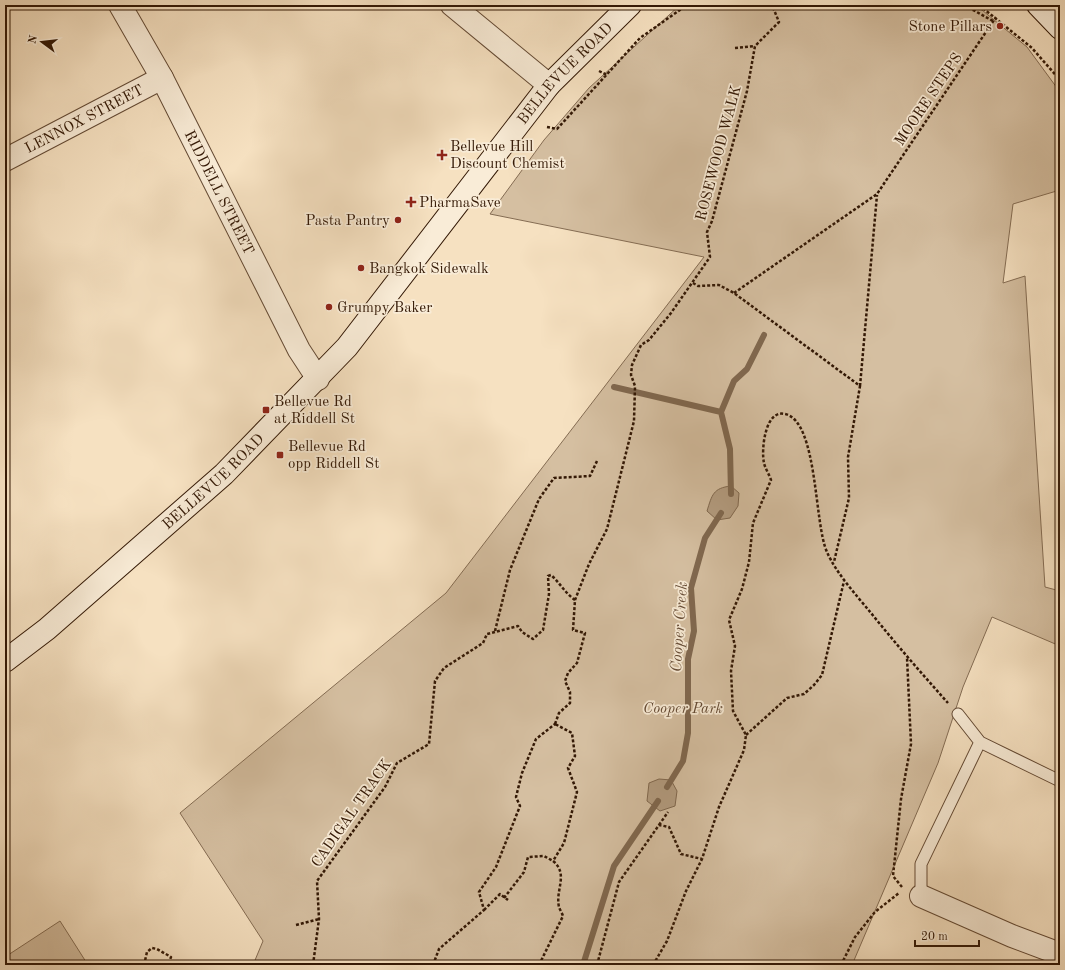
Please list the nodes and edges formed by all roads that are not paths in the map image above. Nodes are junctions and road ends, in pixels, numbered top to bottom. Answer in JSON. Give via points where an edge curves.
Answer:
{"nodes":[{"id":1,"x":120,"y":5,"type":"edge"},
{"id":2,"x":452,"y":5,"type":"edge"},
{"id":3,"x":630,"y":5,"type":"edge"},
{"id":4,"x":1038,"y":5,"type":"edge"},
{"id":5,"x":1058,"y":18,"type":"edge"},
{"id":6,"x":162,"y":78,"type":"junction"},
{"id":7,"x":549,"y":86,"type":"junction"},
{"id":8,"x":5,"y":160,"type":"edge"},
{"id":9,"x":318,"y":379,"type":"junction"},
{"id":10,"x":5,"y":661,"type":"edge"},
{"id":11,"x":958,"y":714,"type":"road end"},
{"id":12,"x":980,"y":742,"type":"junction"},
{"id":13,"x":1060,"y":781,"type":"edge"},
{"id":14,"x":921,"y":896,"type":"joint"},
{"id":15,"x":1060,"y":954,"type":"edge"}],
"edges":[{"from":1,"to":6,"type":"street","name":"RIDDELL STREET"},
{"from":2,"to":7,"type":"street"},
{"from":3,"to":7,"type":"street","name":"BELLEVUE ROAD"},
{"from":4,"to":5,"type":"street"},
{"from":6,"to":8,"type":"street","name":"LENNOX STREET"},
{"from":6,"to":9,"type":"street","name":"RIDDELL STREET","via":[[299,350]]},
{"from":7,"to":9,"type":"street","name":"BELLEVUE ROAD","via":[[347,347]]},
{"from":9,"to":10,"type":"street","name":"BELLEVUE ROAD","via":[[224,474],[47,629]]},
{"from":11,"to":12,"type":"lane"},
{"from":12,"to":13,"type":"lane"},
{"from":12,"to":14,"type":"lane","via":[[921,864]]},
{"from":14,"to":15,"type":"street"}]}
